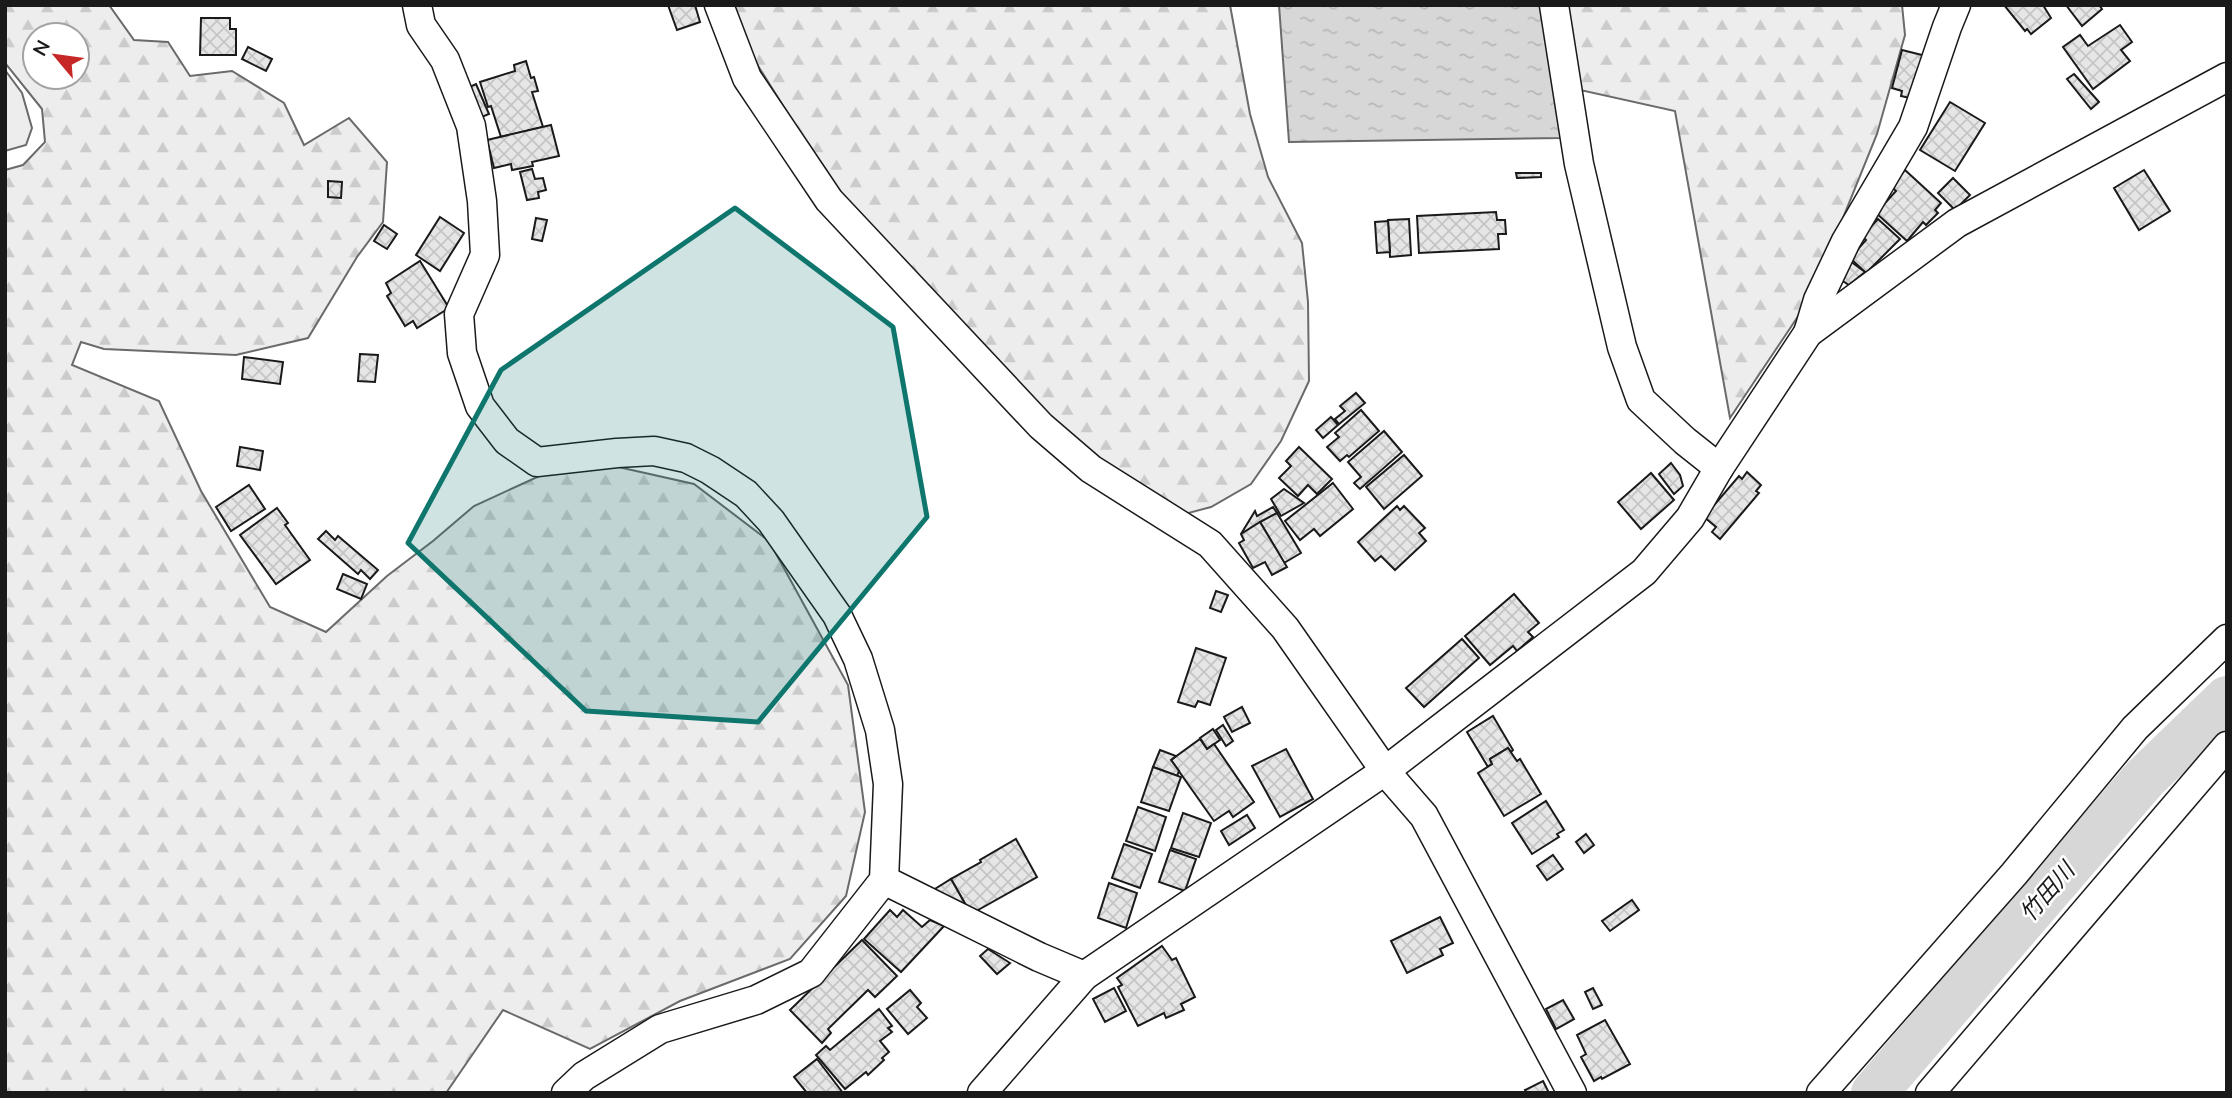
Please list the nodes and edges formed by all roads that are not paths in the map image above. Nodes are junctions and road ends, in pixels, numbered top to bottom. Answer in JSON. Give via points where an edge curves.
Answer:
{"nodes":[{"id":1,"x":417,"y":5,"type":"edge"},
{"id":2,"x":719,"y":5,"type":"edge"},
{"id":3,"x":1554,"y":5,"type":"edge"},
{"id":4,"x":1956,"y":5,"type":"edge"},
{"id":5,"x":2227,"y":77,"type":"edge"},
{"id":6,"x":1808,"y":333,"type":"junction"},
{"id":7,"x":1719,"y":468,"type":"junction"},
{"id":8,"x":2227,"y":639,"type":"edge"},
{"id":9,"x":2227,"y":746,"type":"edge"},
{"id":10,"x":1385,"y":771,"type":"junction"},
{"id":11,"x":884,"y":880,"type":"junction"},
{"id":12,"x":1084,"y":976,"type":"junction"},
{"id":13,"x":566,"y":1093,"type":"edge"},
{"id":14,"x":982,"y":1093,"type":"edge"},
{"id":15,"x":1572,"y":1093,"type":"edge"},
{"id":16,"x":1821,"y":1093,"type":"edge"},
{"id":17,"x":1930,"y":1093,"type":"edge"}],
"edges":[{"from":1,"to":11,"type":"street","via":[[421,25],[445,60],[471,126],[485,255],[459,314],[462,354],[480,406],[507,442],[537,462],[654,451],[687,458],[746,494],[771,521],[837,615],[858,659],[880,730],[888,785]]},
{"from":2,"to":10,"type":"street","via":[[747,78],[829,200],[1041,426],[1091,469],[1210,544],[1285,628]]},
{"from":3,"to":7,"type":"street","via":[[1579,164],[1626,357],[1641,400]]},
{"from":4,"to":6,"type":"street","via":[[1913,127],[1846,241]]},
{"from":5,"to":6,"type":"street","via":[[1957,223]]},
{"from":6,"to":7,"type":"street"},
{"from":7,"to":10,"type":"street","via":[[1690,517],[1644,572]]},
{"from":8,"to":16,"type":"street","via":[[2135,728]]},
{"from":9,"to":17,"type":"street"},
{"from":10,"to":12,"type":"street"},
{"from":10,"to":15,"type":"street","via":[[1424,816]]},
{"from":11,"to":12,"type":"street"},
{"from":11,"to":13,"type":"street","via":[[811,973],[756,1000],[660,1029],[584,1076]]},
{"from":12,"to":14,"type":"street"}]}
